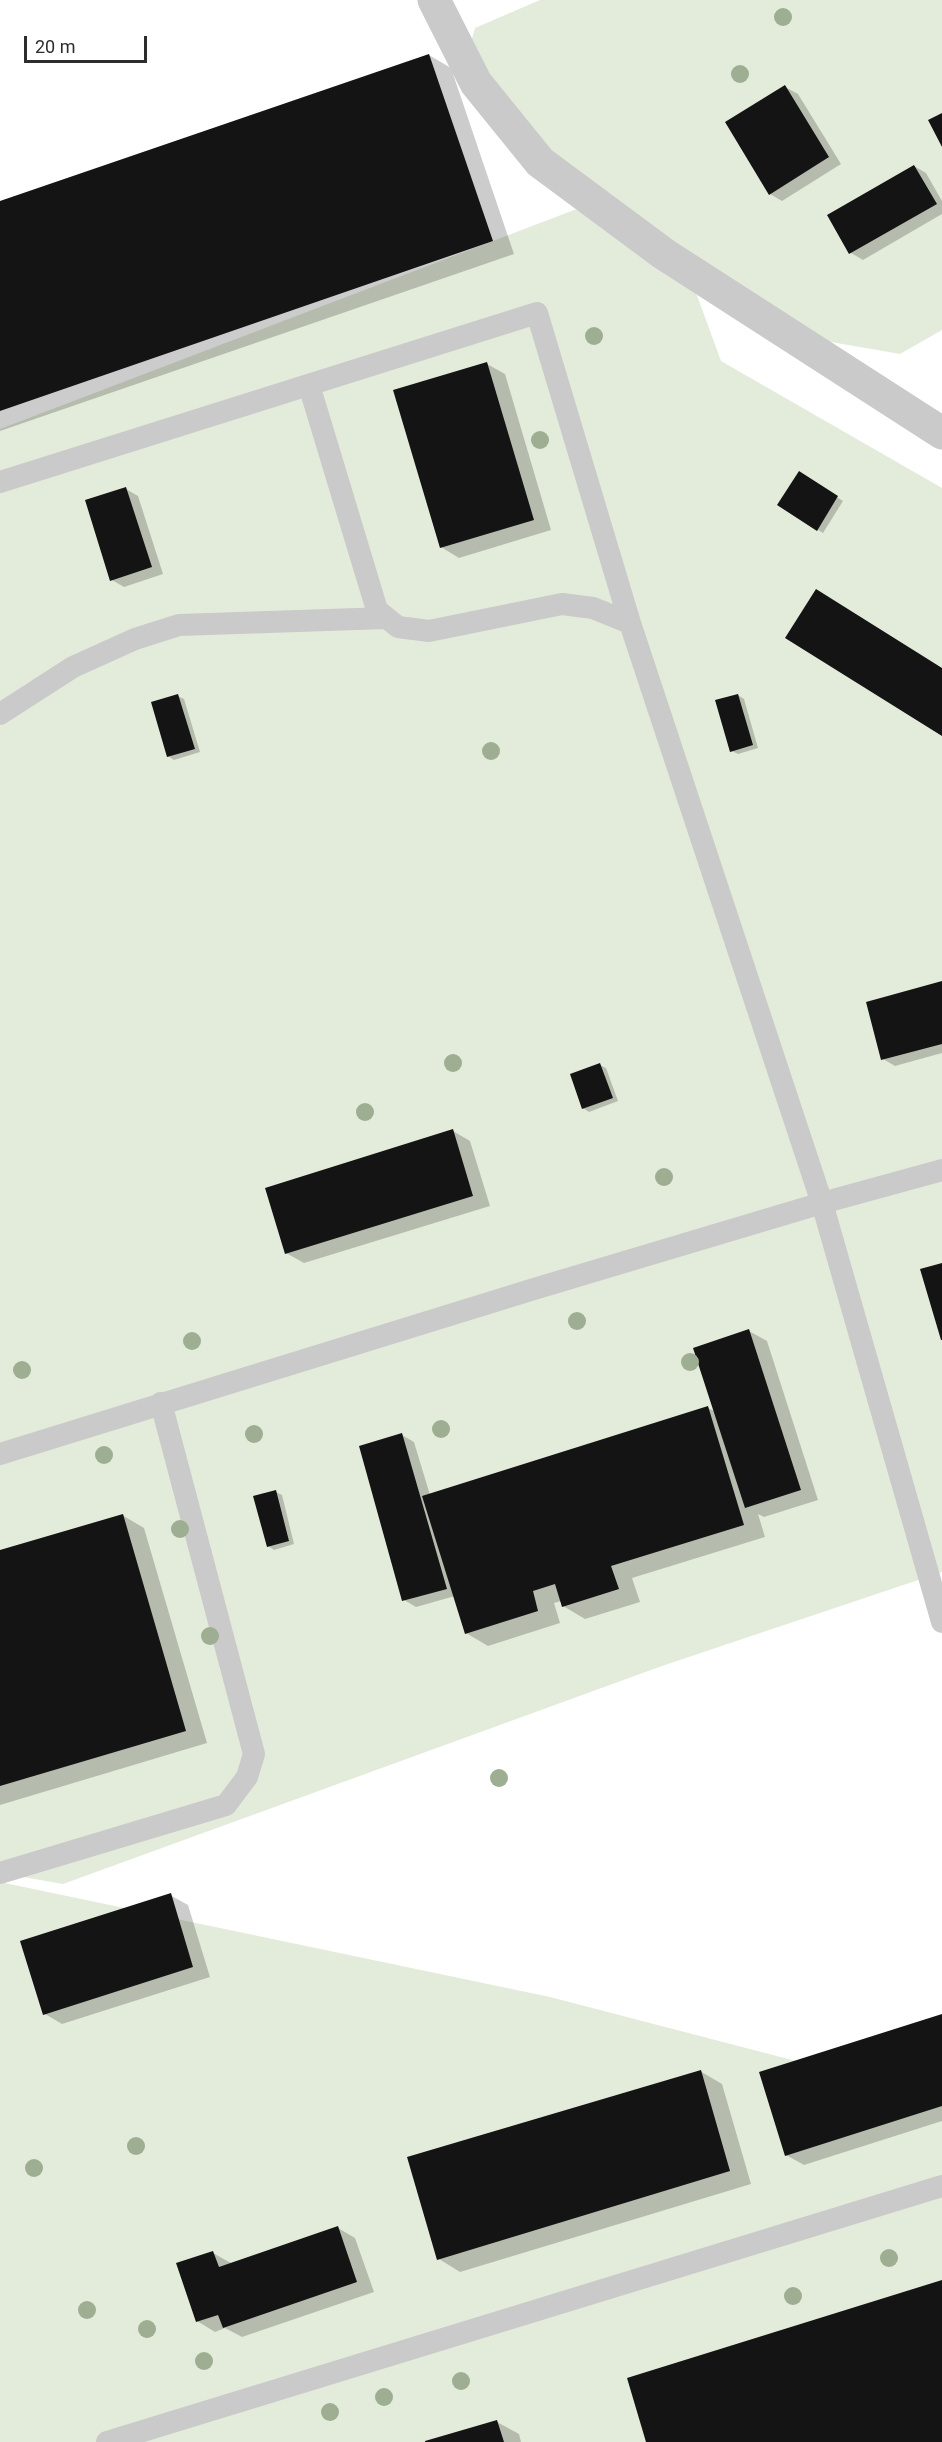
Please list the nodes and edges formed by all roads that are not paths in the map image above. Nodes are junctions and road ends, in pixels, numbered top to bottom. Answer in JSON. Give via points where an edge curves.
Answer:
{"nodes":[{"id":1,"x":434,"y":0,"type":"edge"},
{"id":2,"x":309,"y":385,"type":"junction"},
{"id":3,"x":937,"y":420,"type":"edge"},
{"id":4,"x":0,"y":482,"type":"edge"},
{"id":5,"x":387,"y":618,"type":"junction"},
{"id":6,"x":630,"y":623,"type":"junction"},
{"id":7,"x":0,"y":714,"type":"edge"},
{"id":8,"x":942,"y":1170,"type":"edge"},
{"id":9,"x":822,"y":1203,"type":"junction"},
{"id":10,"x":161,"y":1403,"type":"junction"},
{"id":11,"x":0,"y":1454,"type":"edge"},
{"id":12,"x":942,"y":1622,"type":"edge"},
{"id":13,"x":0,"y":1873,"type":"edge"},
{"id":14,"x":942,"y":2186,"type":"edge"},
{"id":15,"x":107,"y":2442,"type":"edge"}],
"edges":[{"from":1,"to":3,"type":"street","via":[[476,83],[540,162],[664,254]]},
{"from":2,"to":4,"type":"lane"},
{"from":2,"to":5,"type":"lane","via":[[377,610]]},
{"from":2,"to":6,"type":"lane","via":[[537,313]]},
{"from":5,"to":6,"type":"lane","via":[[398,627],[429,631],[562,604],[593,608]]},
{"from":5,"to":7,"type":"lane","via":[[179,625],[73,666]]},
{"from":6,"to":9,"type":"lane"},
{"from":8,"to":9,"type":"lane"},
{"from":9,"to":10,"type":"lane"},
{"from":9,"to":12,"type":"lane"},
{"from":10,"to":11,"type":"lane"},
{"from":10,"to":13,"type":"lane","via":[[254,1754],[247,1777],[226,1805]]},
{"from":14,"to":15,"type":"lane"}]}
